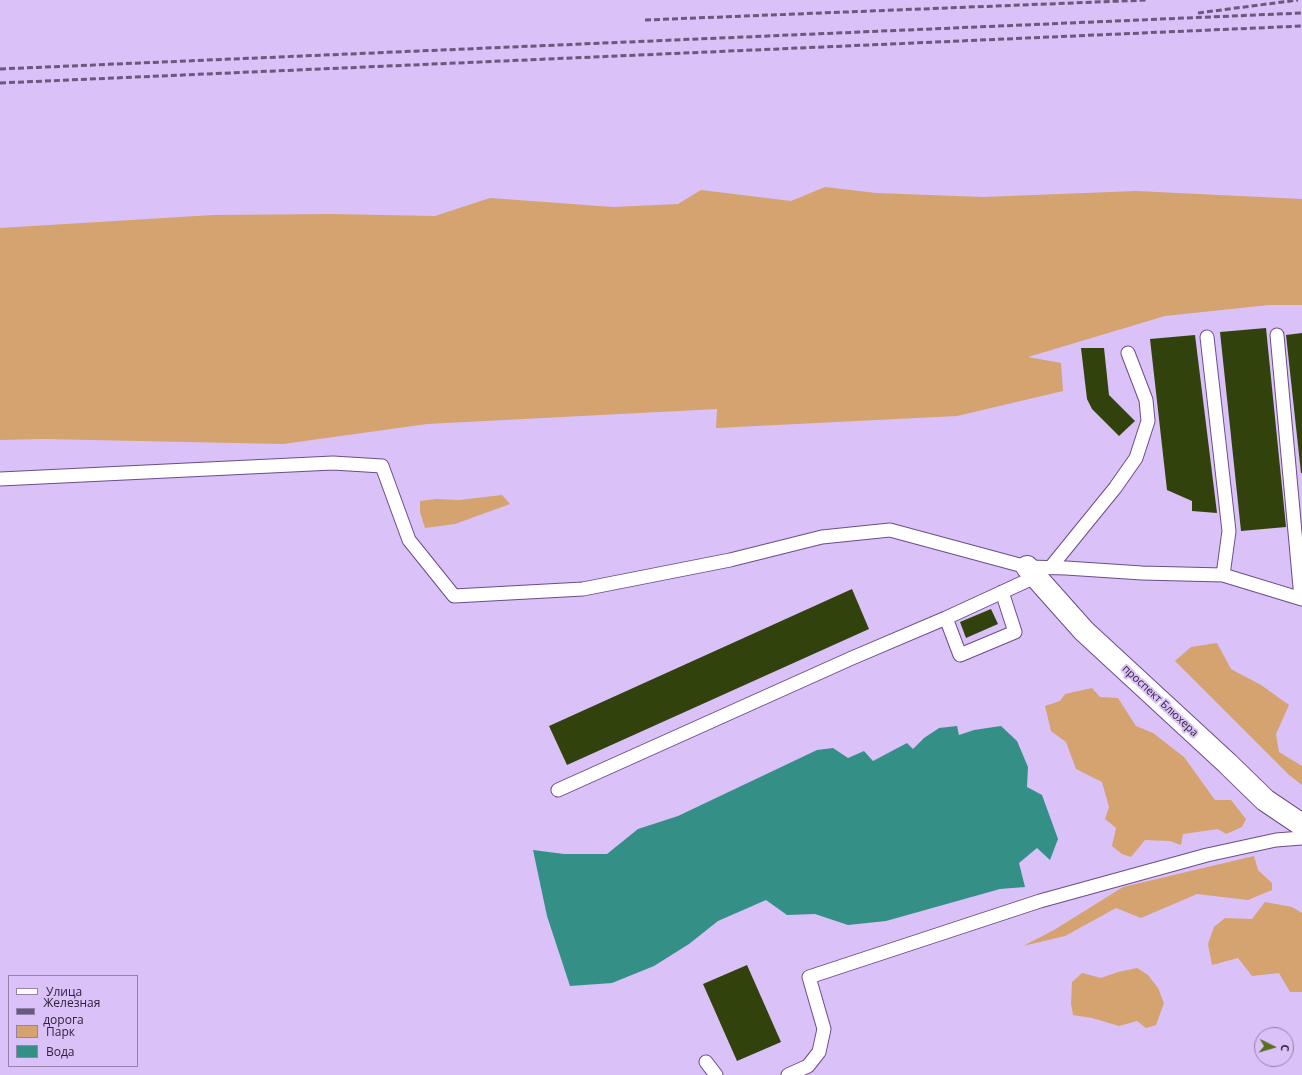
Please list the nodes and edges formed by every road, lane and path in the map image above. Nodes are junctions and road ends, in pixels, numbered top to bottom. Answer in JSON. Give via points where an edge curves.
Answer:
{"nodes":[{"id":1,"x":1277,"y":335,"type":"dead end"},
{"id":2,"x":1207,"y":337,"type":"dead end"},
{"id":3,"x":1128,"y":353,"type":"dead end"},
{"id":4,"x":0,"y":479,"type":"edge"},
{"id":5,"x":1037,"y":571,"type":"junction"},
{"id":6,"x":1223,"y":575,"type":"junction"},
{"id":7,"x":1002,"y":592,"type":"junction"},
{"id":8,"x":1302,"y":598,"type":"edge"},
{"id":9,"x":946,"y":618,"type":"junction"},
{"id":10,"x":558,"y":790,"type":"dead end"},
{"id":11,"x":1302,"y":824,"type":"edge"},
{"id":12,"x":1302,"y":838,"type":"edge"},
{"id":13,"x":706,"y":1062,"type":"dead end"},
{"id":14,"x":716,"y":1075,"type":"edge"},
{"id":15,"x":788,"y":1075,"type":"edge"}],
"edges":[{"from":1,"to":8,"type":"lane"},
{"from":2,"to":6,"type":"lane","via":[[1229,531]]},
{"from":3,"to":5,"type":"lane","via":[[1146,400],[1148,421],[1136,458],[1115,488]]},
{"from":4,"to":5,"type":"lane","via":[[333,463],[382,466],[410,540],[454,596],[583,588],[730,560],[822,537],[890,530]]},
{"from":5,"to":6,"type":"lane","via":[[1066,568]]},
{"from":5,"to":7,"type":"lane"},
{"from":5,"to":11,"type":"street","name":"проспект Блюхера","via":[[1084,632],[1265,800]]},
{"from":6,"to":8,"type":"lane"},
{"from":7,"to":9,"type":"lane"},
{"from":7,"to":9,"type":"lane","via":[[1016,632],[960,655]]},
{"from":9,"to":10,"type":"lane"},
{"from":12,"to":15,"type":"lane","via":[[1276,840],[1207,855],[1040,900],[809,977],[824,1029],[819,1052],[808,1066]]},
{"from":13,"to":14,"type":"lane"}]}
